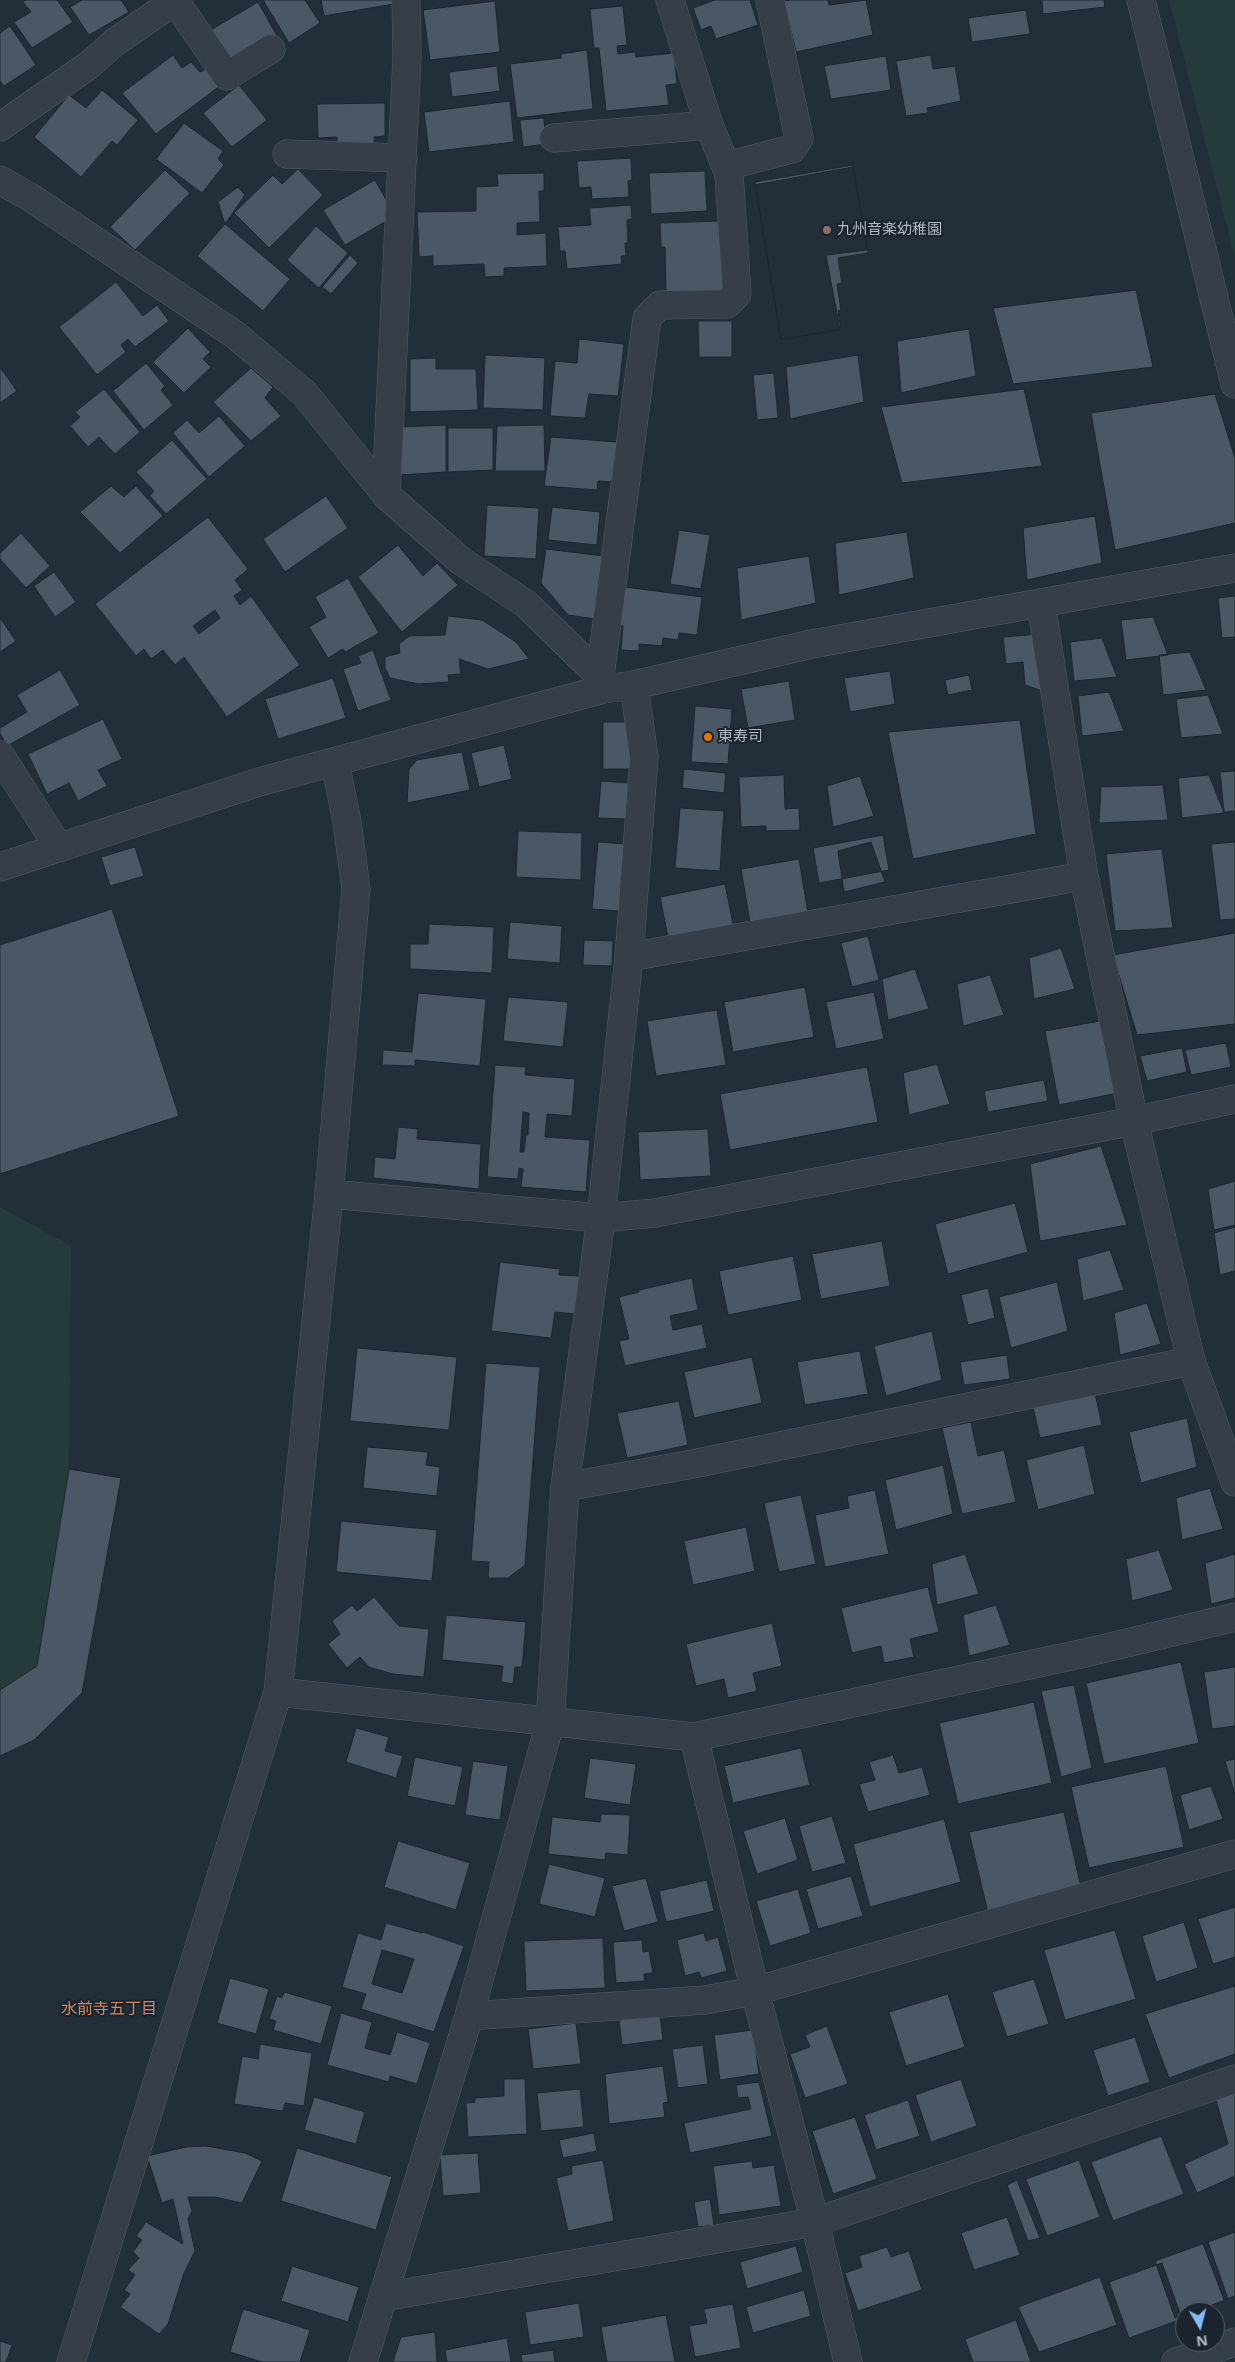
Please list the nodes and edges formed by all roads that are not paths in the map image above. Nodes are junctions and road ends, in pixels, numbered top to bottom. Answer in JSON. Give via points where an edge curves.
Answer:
{"nodes":[{"id":1,"x":406,"y":0,"type":"edge"},
{"id":2,"x":670,"y":0,"type":"edge"},
{"id":3,"x":770,"y":0,"type":"edge"},
{"id":4,"x":1141,"y":0,"type":"edge"},
{"id":5,"x":166,"y":3,"type":"edge"},
{"id":6,"x":271,"y":49,"type":"dead end"},
{"id":7,"x":709,"y":125,"type":"junction"},
{"id":8,"x":0,"y":127,"type":"edge"},
{"id":9,"x":554,"y":138,"type":"dead end"},
{"id":10,"x":287,"y":154,"type":"dead end"},
{"id":11,"x":403,"y":158,"type":"junction"},
{"id":12,"x":726,"y":166,"type":"junction"},
{"id":13,"x":0,"y":180,"type":"edge"},
{"id":14,"x":1235,"y":384,"type":"edge"},
{"id":15,"x":386,"y":495,"type":"junction"},
{"id":16,"x":1235,"y":568,"type":"edge"},
{"id":17,"x":1041,"y":604,"type":"junction"},
{"id":18,"x":602,"y":683,"type":"junction"},
{"id":19,"x":634,"y":685,"type":"junction"},
{"id":20,"x":0,"y":755,"type":"edge"},
{"id":21,"x":335,"y":762,"type":"junction"},
{"id":22,"x":59,"y":848,"type":"junction"},
{"id":23,"x":0,"y":867,"type":"edge"},
{"id":24,"x":1084,"y":876,"type":"junction"},
{"id":25,"x":629,"y":957,"type":"junction"},
{"id":26,"x":1235,"y":1100,"type":"edge"},
{"id":27,"x":1134,"y":1121,"type":"junction"},
{"id":28,"x":329,"y":1194,"type":"junction"},
{"id":29,"x":601,"y":1218,"type":"junction"},
{"id":30,"x":1191,"y":1361,"type":"junction"},
{"id":31,"x":1235,"y":1482,"type":"edge"},
{"id":32,"x":565,"y":1488,"type":"junction"},
{"id":33,"x":1235,"y":1617,"type":"edge"},
{"id":34,"x":278,"y":1692,"type":"junction"},
{"id":35,"x":550,"y":1723,"type":"junction"},
{"id":36,"x":694,"y":1737,"type":"junction"},
{"id":37,"x":1235,"y":1854,"type":"edge"},
{"id":38,"x":755,"y":1991,"type":"junction"},
{"id":39,"x":469,"y":2016,"type":"junction"},
{"id":40,"x":1235,"y":2079,"type":"edge"},
{"id":41,"x":816,"y":2222,"type":"junction"},
{"id":42,"x":383,"y":2297,"type":"junction"},
{"id":43,"x":1235,"y":2342,"type":"edge"},
{"id":44,"x":71,"y":2362,"type":"edge"},
{"id":45,"x":363,"y":2362,"type":"edge"},
{"id":46,"x":848,"y":2362,"type":"edge"},
{"id":47,"x":1176,"y":2362,"type":"edge"}],
"edges":[{"from":1,"to":11,"type":"street"},
{"from":2,"to":7,"type":"street"},
{"from":3,"to":12,"type":"street","via":[[799,138],[792,149]]},
{"from":4,"to":14,"type":"street"},
{"from":5,"to":6,"type":"street","via":[[227,76]]},
{"from":5,"to":8,"type":"street","via":[[89,65]]},
{"from":7,"to":9,"type":"street"},
{"from":7,"to":12,"type":"street"},
{"from":10,"to":11,"type":"street"},
{"from":11,"to":15,"type":"street"},
{"from":12,"to":18,"type":"street","via":[[737,294],[727,304],[660,305],[647,318]]},
{"from":13,"to":15,"type":"street","via":[[234,334],[304,393]]},
{"from":15,"to":18,"type":"street","via":[[461,562],[526,604]]},
{"from":16,"to":17,"type":"street"},
{"from":17,"to":19,"type":"street","via":[[812,644]]},
{"from":17,"to":24,"type":"street"},
{"from":18,"to":19,"type":"street"},
{"from":18,"to":21,"type":"street"},
{"from":19,"to":25,"type":"street","via":[[644,757]]},
{"from":20,"to":22,"type":"street"},
{"from":21,"to":22,"type":"street","via":[[259,782]]},
{"from":21,"to":28,"type":"street","via":[[356,889]]},
{"from":22,"to":23,"type":"street"},
{"from":24,"to":25,"type":"street"},
{"from":24,"to":27,"type":"street"},
{"from":25,"to":29,"type":"street"},
{"from":26,"to":27,"type":"street"},
{"from":27,"to":29,"type":"street","via":[[665,1211]]},
{"from":27,"to":30,"type":"street"},
{"from":28,"to":29,"type":"street"},
{"from":28,"to":34,"type":"street"},
{"from":29,"to":32,"type":"street"},
{"from":30,"to":31,"type":"street"},
{"from":30,"to":32,"type":"street"},
{"from":32,"to":35,"type":"street"},
{"from":33,"to":36,"type":"street"},
{"from":34,"to":35,"type":"street"},
{"from":34,"to":44,"type":"street"},
{"from":35,"to":36,"type":"street"},
{"from":35,"to":39,"type":"street"},
{"from":36,"to":38,"type":"street"},
{"from":37,"to":38,"type":"street"},
{"from":38,"to":39,"type":"street","via":[[705,2000]]},
{"from":38,"to":41,"type":"street"},
{"from":39,"to":42,"type":"street"},
{"from":40,"to":41,"type":"street"},
{"from":41,"to":42,"type":"street"},
{"from":41,"to":46,"type":"street"},
{"from":42,"to":45,"type":"street"},
{"from":43,"to":47,"type":"street"}]}
